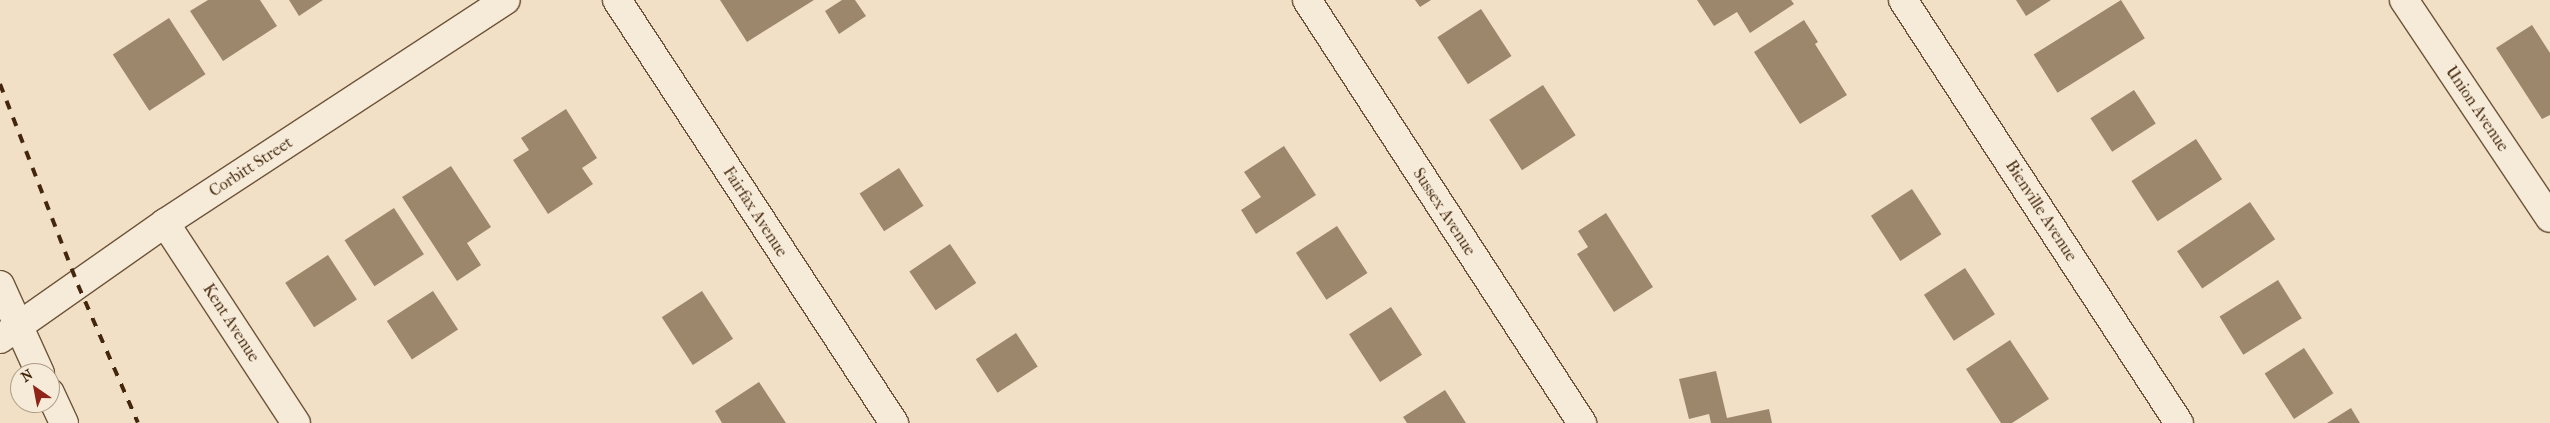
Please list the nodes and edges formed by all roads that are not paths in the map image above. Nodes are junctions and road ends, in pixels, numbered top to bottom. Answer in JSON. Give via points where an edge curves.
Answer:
{"nodes":[{"id":1,"x":506,"y":0,"type":"edge"},
{"id":2,"x":617,"y":0,"type":"edge"},
{"id":3,"x":1307,"y":0,"type":"edge"},
{"id":4,"x":1903,"y":0,"type":"edge"},
{"id":5,"x":2414,"y":3,"type":"edge"},
{"id":6,"x":2550,"y":218,"type":"edge"},
{"id":7,"x":165,"y":223,"type":"junction"},
{"id":8,"x":0,"y":285,"type":"edge"},
{"id":9,"x":9,"y":333,"type":"edge"},
{"id":10,"x":32,"y":363,"type":"edge"},
{"id":11,"x":296,"y":423,"type":"edge"},
{"id":12,"x":894,"y":423,"type":"edge"},
{"id":13,"x":1582,"y":423,"type":"edge"},
{"id":14,"x":2179,"y":423,"type":"edge"}],
"edges":[{"from":1,"to":7,"type":"street","name":"Corbitt Street"},
{"from":2,"to":12,"type":"street","name":"Fairfax Avenue"},
{"from":3,"to":13,"type":"street","name":"Sussex Avenue"},
{"from":4,"to":14,"type":"street","name":"Bienville Avenue"},
{"from":5,"to":6,"type":"street","name":"Union Avenue"},
{"from":7,"to":9,"type":"street","name":"Corbitt Street"},
{"from":7,"to":11,"type":"street","name":"Kent Avenue"},
{"from":8,"to":9,"type":"street"},
{"from":9,"to":10,"type":"street"}]}
